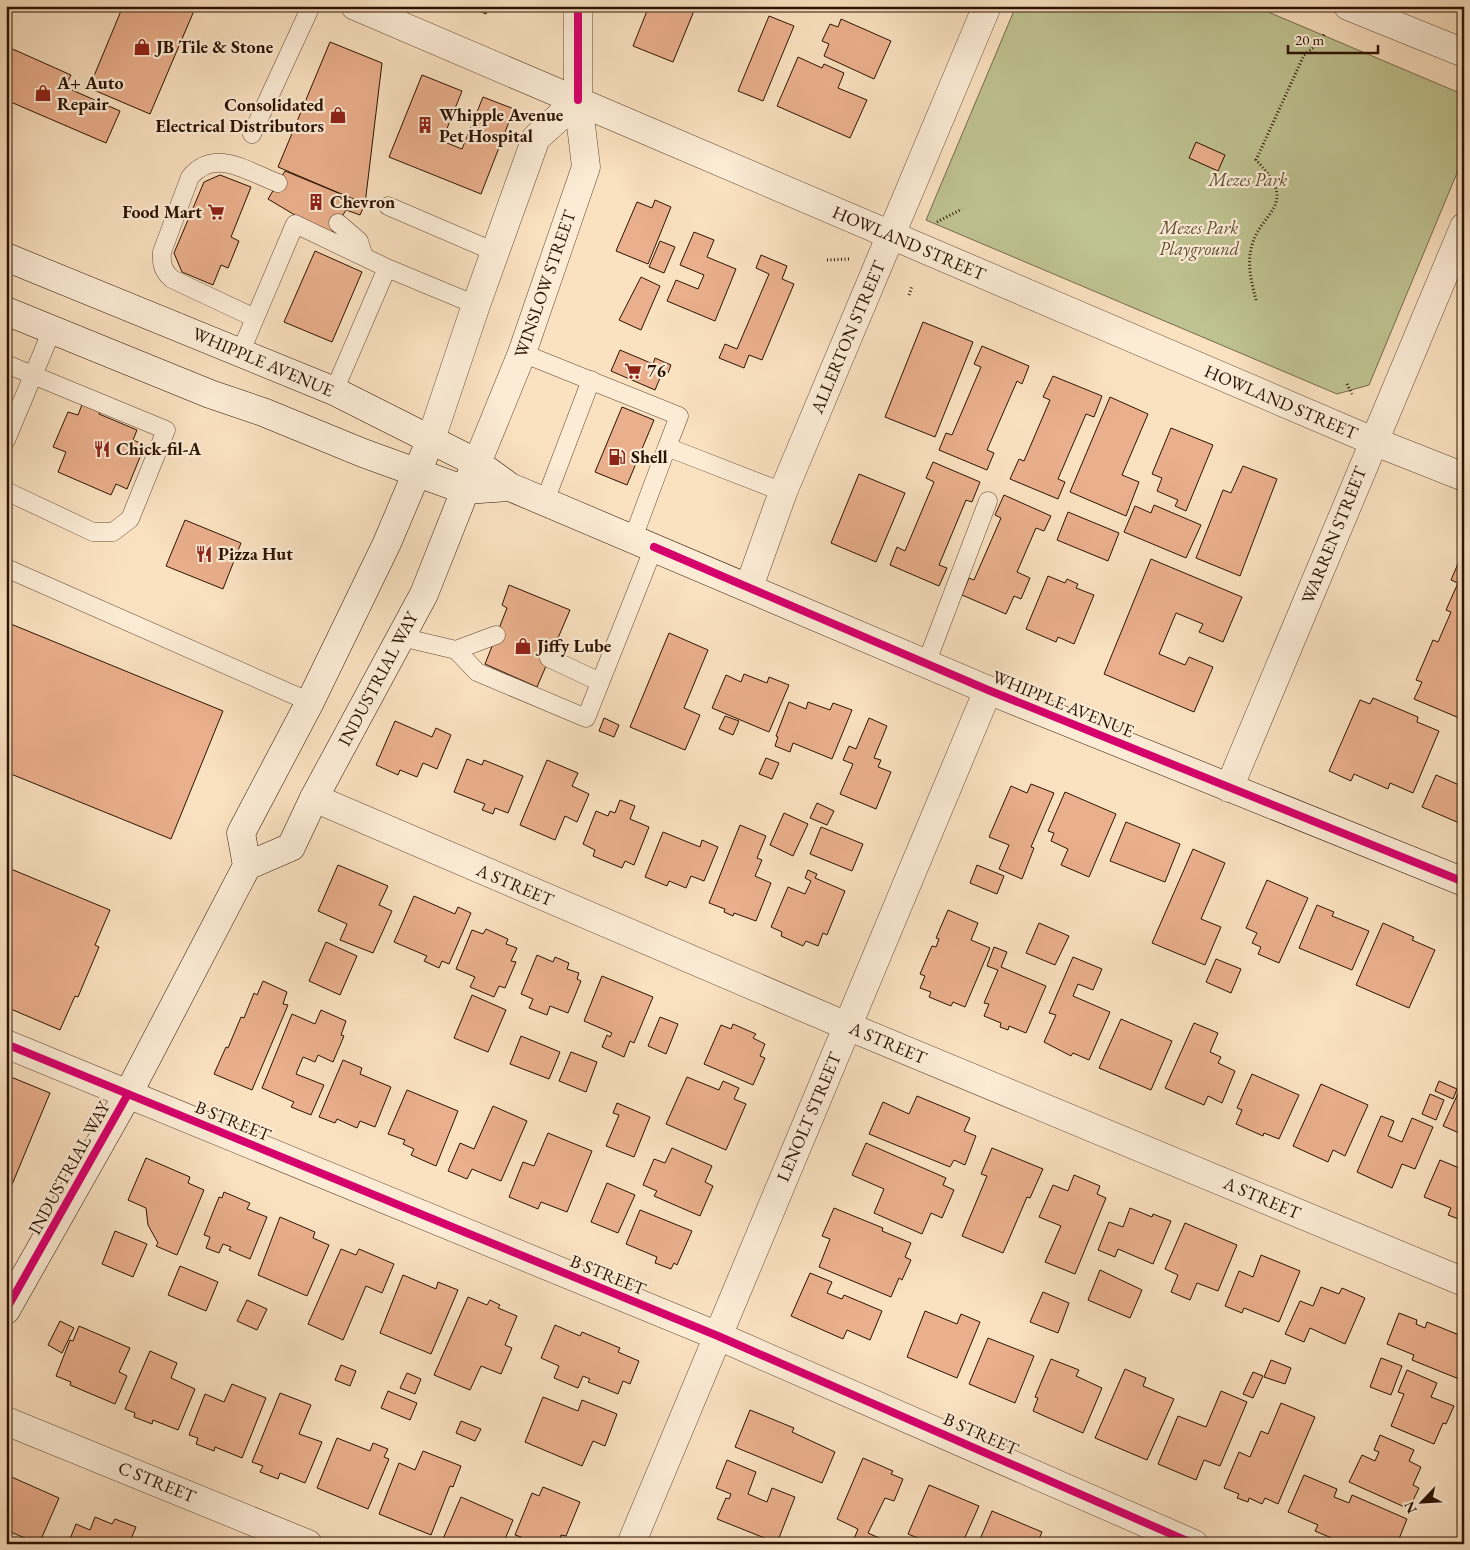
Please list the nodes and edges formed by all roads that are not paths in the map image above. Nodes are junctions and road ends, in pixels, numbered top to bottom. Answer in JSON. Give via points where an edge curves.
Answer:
{"nodes":[{"id":1,"x":310,"y":6,"type":"edge"},
{"id":2,"x":355,"y":6,"type":"edge"},
{"id":3,"x":578,"y":6,"type":"edge"},
{"id":4,"x":987,"y":6,"type":"edge"},
{"id":5,"x":1348,"y":6,"type":"edge"},
{"id":6,"x":398,"y":14,"type":"edge"},
{"id":7,"x":1464,"y":53,"type":"edge"},
{"id":8,"x":578,"y":100,"type":"junction"},
{"id":9,"x":252,"y":134,"type":"dead end"},
{"id":10,"x":278,"y":183,"type":"dead end"},
{"id":11,"x":388,"y":206,"type":"dead end"},
{"id":12,"x":338,"y":223,"type":"dead end"},
{"id":13,"x":1464,"y":227,"type":"edge"},
{"id":14,"x":891,"y":235,"type":"junction"},
{"id":15,"x":495,"y":252,"type":"junction"},
{"id":16,"x":6,"y":257,"type":"edge"},
{"id":17,"x":364,"y":257,"type":"junction"},
{"id":18,"x":387,"y":268,"type":"junction"},
{"id":19,"x":476,"y":304,"type":"junction"},
{"id":20,"x":6,"y":311,"type":"edge"},
{"id":21,"x":256,"y":318,"type":"junction"},
{"id":22,"x":52,"y":330,"type":"junction"},
{"id":23,"x":241,"y":351,"type":"junction"},
{"id":24,"x":522,"y":352,"type":"junction"},
{"id":25,"x":6,"y":364,"type":"edge"},
{"id":26,"x":33,"y":375,"type":"junction"},
{"id":27,"x":591,"y":380,"type":"junction"},
{"id":28,"x":334,"y":391,"type":"junction"},
{"id":29,"x":431,"y":439,"type":"junction"},
{"id":30,"x":6,"y":440,"type":"edge"},
{"id":31,"x":1373,"y":441,"type":"junction"},
{"id":32,"x":668,"y":447,"type":"junction"},
{"id":33,"x":476,"y":462,"type":"junction"},
{"id":34,"x":417,"y":473,"type":"junction"},
{"id":35,"x":1464,"y":477,"type":"edge"},
{"id":36,"x":510,"y":487,"type":"junction"},
{"id":37,"x":465,"y":490,"type":"junction"},
{"id":38,"x":6,"y":491,"type":"edge"},
{"id":39,"x":783,"y":492,"type":"junction"},
{"id":40,"x":545,"y":501,"type":"junction"},
{"id":41,"x":988,"y":501,"type":"dead end"},
{"id":42,"x":644,"y":543,"type":"junction"},
{"id":43,"x":6,"y":568,"type":"edge"},
{"id":44,"x":749,"y":588,"type":"junction"},
{"id":45,"x":496,"y":635,"type":"dead end"},
{"id":46,"x":401,"y":637,"type":"junction"},
{"id":47,"x":456,"y":650,"type":"junction"},
{"id":48,"x":549,"y":658,"type":"dead end"},
{"id":49,"x":926,"y":664,"type":"junction"},
{"id":50,"x":600,"y":682,"type":"junction"},
{"id":51,"x":988,"y":690,"type":"junction"},
{"id":52,"x":310,"y":702,"type":"junction"},
{"id":53,"x":1229,"y":788,"type":"junction"},
{"id":54,"x":314,"y":798,"type":"junction"},
{"id":55,"x":247,"y":866,"type":"junction"},
{"id":56,"x":1464,"y":882,"type":"edge"},
{"id":57,"x":847,"y":1026,"type":"junction"},
{"id":58,"x":6,"y":1044,"type":"edge"},
{"id":59,"x":128,"y":1094,"type":"junction"},
{"id":60,"x":1464,"y":1282,"type":"edge"},
{"id":61,"x":10,"y":1296,"type":"edge"},
{"id":62,"x":718,"y":1336,"type":"junction"},
{"id":63,"x":6,"y":1421,"type":"edge"},
{"id":64,"x":308,"y":1544,"type":"edge"},
{"id":65,"x":631,"y":1544,"type":"edge"},
{"id":66,"x":1194,"y":1544,"type":"edge"}],
"edges":[{"from":1,"to":9,"type":"lane"},
{"from":2,"to":6,"type":"street","name":"HOWLAND STREET"},
{"from":3,"to":8,"type":"street","name":"WINSLOW STREET"},
{"from":4,"to":14,"type":"street","name":"ALLERTON STREET"},
{"from":5,"to":7,"type":"street"},
{"from":6,"to":8,"type":"street","name":"HOWLAND STREET"},
{"from":8,"to":14,"type":"street","name":"HOWLAND STREET"},
{"from":8,"to":15,"type":"street","via":[[536,138]]},
{"from":8,"to":24,"type":"street","name":"WINSLOW STREET","via":[[586,167]]},
{"from":10,"to":21,"type":"lane","via":[[221,161],[198,167],[190,177],[162,252],[161,263],[172,280]]},
{"from":11,"to":15,"type":"lane"},
{"from":12,"to":17,"type":"lane","via":[[359,241]]},
{"from":13,"to":31,"type":"street","name":"WARREN STREET"},
{"from":14,"to":31,"type":"street","name":"HOWLAND STREET"},
{"from":14,"to":39,"type":"street","name":"ALLERTON STREET"},
{"from":15,"to":19,"type":"street"},
{"from":16,"to":23,"type":"street","name":"WHIPPLE AVENUE"},
{"from":17,"to":18,"type":"lane"},
{"from":17,"to":21,"type":"lane","via":[[295,224]]},
{"from":18,"to":19,"type":"lane"},
{"from":18,"to":28,"type":"lane"},
{"from":19,"to":29,"type":"street"},
{"from":20,"to":22,"type":"street","name":"WHIPPLE AVENUE"},
{"from":21,"to":23,"type":"lane"},
{"from":22,"to":26,"type":"lane"},
{"from":22,"to":34,"type":"street","name":"WHIPPLE AVENUE"},
{"from":23,"to":28,"type":"street","name":"WHIPPLE AVENUE"},
{"from":24,"to":27,"type":"lane"},
{"from":24,"to":33,"type":"street","name":"WINSLOW STREET"},
{"from":25,"to":26,"type":"lane"},
{"from":26,"to":30,"type":"lane"},
{"from":26,"to":38,"type":"lane","via":[[166,430],[130,519],[113,532],[93,532]]},
{"from":27,"to":32,"type":"lane","via":[[679,416]]},
{"from":27,"to":40,"type":"lane"},
{"from":28,"to":29,"type":"street","name":"WHIPPLE AVENUE"},
{"from":29,"to":33,"type":"street","name":"WHIPPLE AVENUE"},
{"from":29,"to":34,"type":"street"},
{"from":31,"to":35,"type":"street","name":"HOWLAND STREET"},
{"from":31,"to":53,"type":"street","name":"WARREN STREET"},
{"from":32,"to":39,"type":"lane"},
{"from":32,"to":42,"type":"lane"},
{"from":33,"to":36,"type":"street","name":"WHIPPLE AVENUE"},
{"from":33,"to":37,"type":"street","name":"INDUSTRIAL WAY"},
{"from":34,"to":37,"type":"street","name":"WHIPPLE AVENUE"},
{"from":34,"to":52,"type":"street"},
{"from":36,"to":37,"type":"street","name":"WHIPPLE AVENUE"},
{"from":36,"to":40,"type":"street","name":"WHIPPLE AVENUE"},
{"from":37,"to":46,"type":"street","name":"INDUSTRIAL WAY","via":[[424,594]]},
{"from":39,"to":44,"type":"street","name":"ALLERTON STREET"},
{"from":40,"to":42,"type":"street","name":"WHIPPLE AVENUE"},
{"from":41,"to":49,"type":"lane"},
{"from":42,"to":44,"type":"street","name":"WHIPPLE AVENUE"},
{"from":42,"to":50,"type":"lane"},
{"from":43,"to":52,"type":"lane"},
{"from":44,"to":49,"type":"street","name":"WHIPPLE AVENUE"},
{"from":45,"to":47,"type":"lane"},
{"from":46,"to":47,"type":"lane"},
{"from":46,"to":54,"type":"street","name":"INDUSTRIAL WAY"},
{"from":47,"to":50,"type":"lane","via":[[477,672],[586,718]]},
{"from":48,"to":50,"type":"lane"},
{"from":49,"to":51,"type":"street","name":"WHIPPLE AVENUE"},
{"from":51,"to":53,"type":"street","name":"WHIPPLE AVENUE"},
{"from":51,"to":57,"type":"street","name":"LENOLT STREET"},
{"from":52,"to":55,"type":"street","via":[[241,833]]},
{"from":53,"to":56,"type":"street","name":"WHIPPLE AVENUE"},
{"from":54,"to":55,"type":"street","name":"INDUSTRIAL WAY","via":[[291,847]]},
{"from":54,"to":57,"type":"street","name":"A STREET"},
{"from":55,"to":59,"type":"street","name":"INDUSTRIAL WAY"},
{"from":57,"to":60,"type":"street","name":"A STREET"},
{"from":57,"to":62,"type":"street","name":"LENOLT STREET"},
{"from":58,"to":59,"type":"street","name":"B STREET"},
{"from":59,"to":61,"type":"street","name":"INDUSTRIAL WAY"},
{"from":59,"to":62,"type":"street","name":"B STREET"},
{"from":62,"to":65,"type":"street","name":"LENOLT STREET"},
{"from":62,"to":66,"type":"street","name":"B STREET"},
{"from":63,"to":64,"type":"street","name":"C STREET"}]}
